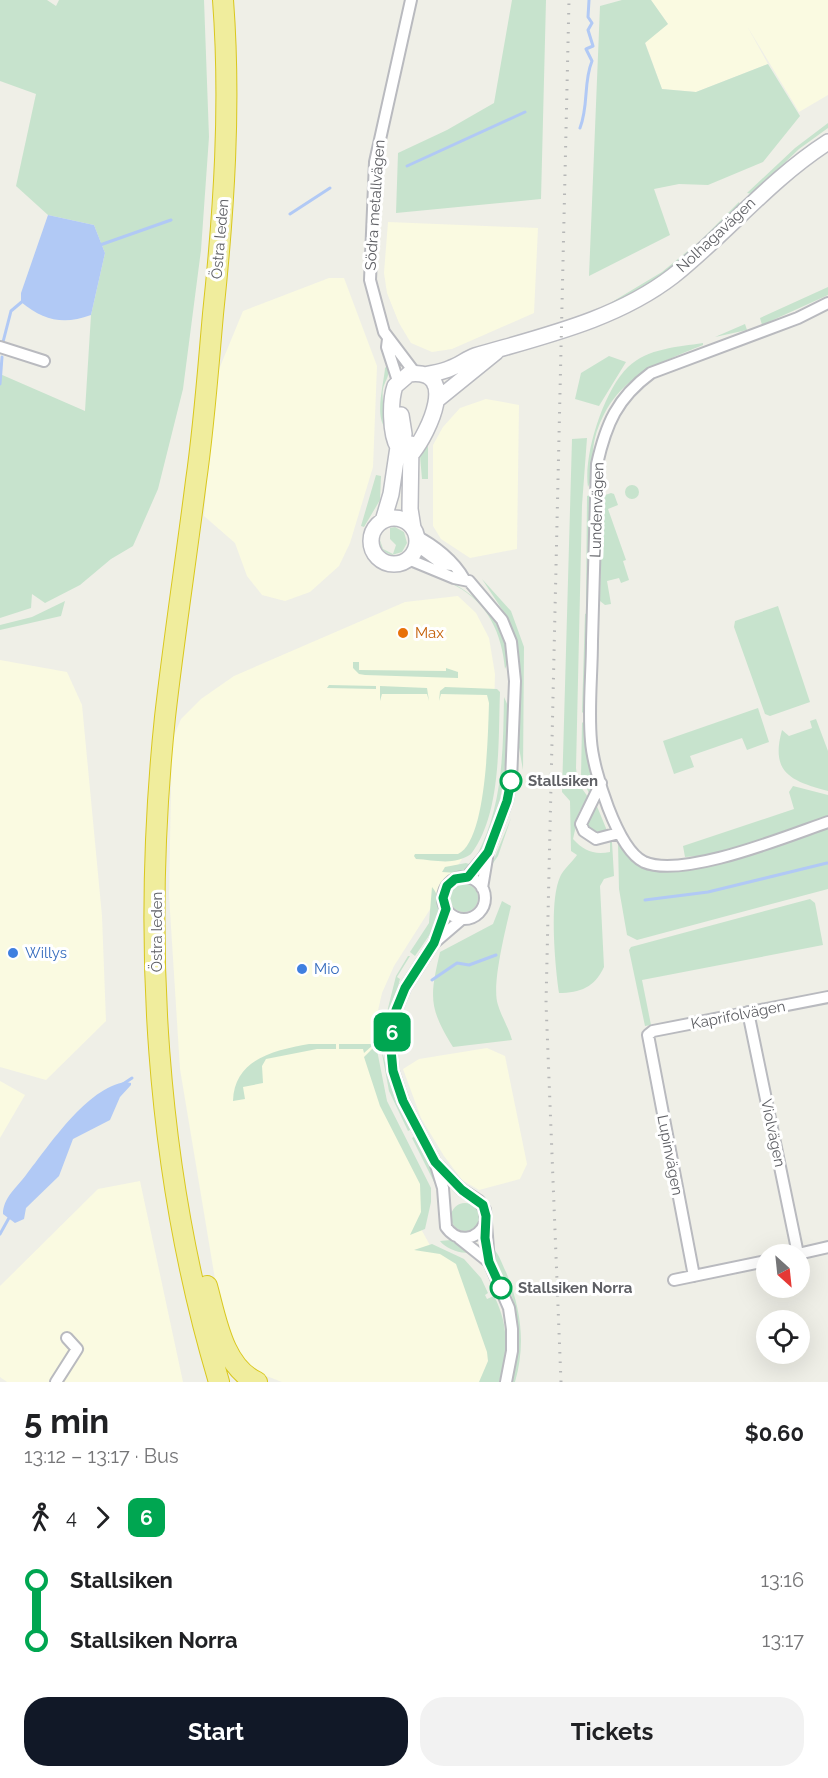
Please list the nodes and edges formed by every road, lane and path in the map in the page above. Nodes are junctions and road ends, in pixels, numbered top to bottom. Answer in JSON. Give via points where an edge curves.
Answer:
{"nodes":[{"id":1,"x":223,"y":0,"type":"edge"},
{"id":2,"x":411,"y":0,"type":"edge"},
{"id":3,"x":828,"y":142,"type":"edge"},
{"id":4,"x":828,"y":303,"type":"edge"},
{"id":5,"x":388,"y":339,"type":"junction"},
{"id":6,"x":0,"y":347,"type":"edge"},
{"id":7,"x":496,"y":352,"type":"junction"},
{"id":8,"x":44,"y":361,"type":"dead end"},
{"id":9,"x":420,"y":374,"type":"junction"},
{"id":10,"x":398,"y":381,"type":"junction"},
{"id":11,"x":392,"y":398,"type":"junction"},
{"id":12,"x":436,"y":403,"type":"junction"},
{"id":13,"x":401,"y":414,"type":"junction"},
{"id":14,"x":420,"y":419,"type":"junction"},
{"id":15,"x":398,"y":447,"type":"junction"},
{"id":16,"x":413,"y":452,"type":"junction"},
{"id":17,"x":197,"y":478,"type":"junction"},
{"id":18,"x":383,"y":521,"type":"junction"},
{"id":19,"x":415,"y":536,"type":"junction"},
{"id":20,"x":408,"y":559,"type":"junction"},
{"id":21,"x":464,"y":579,"type":"junction"},
{"id":22,"x":601,"y":783,"type":"junction"},
{"id":23,"x":828,"y":822,"type":"edge"},
{"id":24,"x":619,"y":833,"type":"junction"},
{"id":25,"x":488,"y":852,"type":"junction"},
{"id":26,"x":468,"y":877,"type":"junction"},
{"id":27,"x":482,"y":888,"type":"junction"},
{"id":28,"x":446,"y":909,"type":"junction"},
{"id":29,"x":462,"y":919,"type":"junction"},
{"id":30,"x":434,"y":943,"type":"junction"},
{"id":31,"x":828,"y":997,"type":"edge"},
{"id":32,"x":748,"y":1012,"type":"junction"},
{"id":33,"x":648,"y":1035,"type":"joint"},
{"id":34,"x":435,"y":1162,"type":"junction"},
{"id":35,"x":471,"y":1197,"type":"junction"},
{"id":36,"x":186,"y":1209,"type":"junction"},
{"id":37,"x":444,"y":1211,"type":"junction"},
{"id":38,"x":485,"y":1223,"type":"junction"},
{"id":39,"x":459,"y":1238,"type":"junction"},
{"id":40,"x":796,"y":1244,"type":"edge"},
{"id":41,"x":828,"y":1247,"type":"edge"},
{"id":42,"x":810,"y":1251,"type":"edge"},
{"id":43,"x":489,"y":1262,"type":"junction"},
{"id":44,"x":756,"y":1263,"type":"edge"},
{"id":45,"x":191,"y":1274,"type":"junction"},
{"id":46,"x":694,"y":1276,"type":"junction"},
{"id":47,"x":674,"y":1280,"type":"dead end"},
{"id":48,"x":67,"y":1338,"type":"dead end"},
{"id":49,"x":56,"y":1382,"type":"edge"},
{"id":50,"x":207,"y":1382,"type":"edge"},
{"id":51,"x":219,"y":1382,"type":"edge"},
{"id":52,"x":226,"y":1382,"type":"edge"},
{"id":53,"x":257,"y":1382,"type":"edge"},
{"id":54,"x":506,"y":1382,"type":"edge"}],
"edges":[{"from":1,"to":17,"type":"highway","name":"Östra leden","via":[[224,190]]},
{"from":2,"to":5,"type":"street","name":"Södra metallvägen","via":[[381,127],[372,205],[370,280]]},
{"from":3,"to":7,"type":"street","name":"Nolhagavägen","via":[[777,179],[694,259],[637,299],[589,321]]},
{"from":4,"to":22,"type":"street","name":"Lundenvägen","via":[[651,373],[630,388],[604,432],[597,464],[590,715]]},
{"from":5,"to":9,"type":"street","name":"Södra metallvägen"},
{"from":5,"to":10,"type":"street","name":"Södra metallvägen"},
{"from":6,"to":8,"type":"street"},
{"from":7,"to":9,"type":"street","name":"Nolhagavägen","via":[[474,356],[450,369]]},
{"from":7,"to":12,"type":"street","name":"Nolhagavägen"},
{"from":9,"to":10,"type":"street"},
{"from":9,"to":12,"type":"street","via":[[435,385]]},
{"from":10,"to":11,"type":"street"},
{"from":11,"to":13,"type":"street"},
{"from":11,"to":15,"type":"street","via":[[393,439]]},
{"from":12,"to":14,"type":"street"},
{"from":12,"to":16,"type":"street","name":"Nolhagavägen"},
{"from":13,"to":14,"type":"street"},
{"from":13,"to":15,"type":"street","via":[[404,434]]},
{"from":14,"to":16,"type":"street","name":"Nolhagavägen","via":[[411,442]]},
{"from":15,"to":18,"type":"street"},
{"from":16,"to":19,"type":"street","name":"Nolhagavägen","via":[[410,484]]},
{"from":17,"to":36,"type":"highway","name":"Östra leden","via":[[164,771],[160,885],[167,1065]]},
{"from":17,"to":45,"type":"highway","name":"Östra leden","via":[[165,719],[156,886],[161,1065],[169,1146]]},
{"from":18,"to":19,"type":"street","via":[[396,518]]},
{"from":18,"to":20,"type":"street","via":[[372,534],[376,554],[390,563]]},
{"from":19,"to":20,"type":"street"},
{"from":19,"to":21,"type":"street","via":[[442,564],[459,570]]},
{"from":20,"to":21,"type":"street"},
{"from":21,"to":25,"type":"street","via":[[502,620],[515,665],[511,781]]},
{"from":22,"to":24,"type":"street","name":"Lundenvägen"},
{"from":22,"to":24,"type":"street","via":[[581,824],[596,839]]},
{"from":23,"to":24,"type":"street","name":"Lundenvägen","via":[[723,857],[682,864],[646,863],[632,855]]},
{"from":25,"to":26,"type":"street"},
{"from":25,"to":27,"type":"street"},
{"from":26,"to":27,"type":"street"},
{"from":26,"to":28,"type":"street","via":[[455,879],[447,886],[443,898]]},
{"from":27,"to":29,"type":"street","via":[[485,900],[480,912]]},
{"from":28,"to":29,"type":"street"},
{"from":28,"to":30,"type":"street"},
{"from":29,"to":30,"type":"street"},
{"from":30,"to":34,"type":"street","via":[[405,988],[390,1039],[393,1071],[403,1101]]},
{"from":31,"to":32,"type":"street","name":"Kaprifolvägen"},
{"from":32,"to":33,"type":"street","name":"Kaprifolvägen"},
{"from":32,"to":40,"type":"street","name":"Violvägen"},
{"from":33,"to":46,"type":"street","name":"Lupinvägen"},
{"from":34,"to":35,"type":"street"},
{"from":34,"to":37,"type":"street","via":[[445,1196]]},
{"from":35,"to":37,"type":"street","via":[[452,1200]]},
{"from":35,"to":38,"type":"street","via":[[483,1205]]},
{"from":36,"to":52,"type":"highway","name":"Östra leden","via":[[212,1337]]},
{"from":36,"to":53,"type":"highway","via":[[219,1331],[241,1370]]},
{"from":37,"to":39,"type":"street","via":[[446,1227]]},
{"from":38,"to":39,"type":"street","via":[[478,1234]]},
{"from":38,"to":43,"type":"street"},
{"from":39,"to":43,"type":"street"},
{"from":41,"to":42,"type":"street"},
{"from":43,"to":54,"type":"street","via":[[509,1308],[512,1351]]},
{"from":44,"to":46,"type":"street"},
{"from":45,"to":50,"type":"highway"},
{"from":45,"to":51,"type":"highway","name":"Östra leden"},
{"from":46,"to":47,"type":"street"},
{"from":48,"to":49,"type":"street","via":[[76,1349]]}]}
